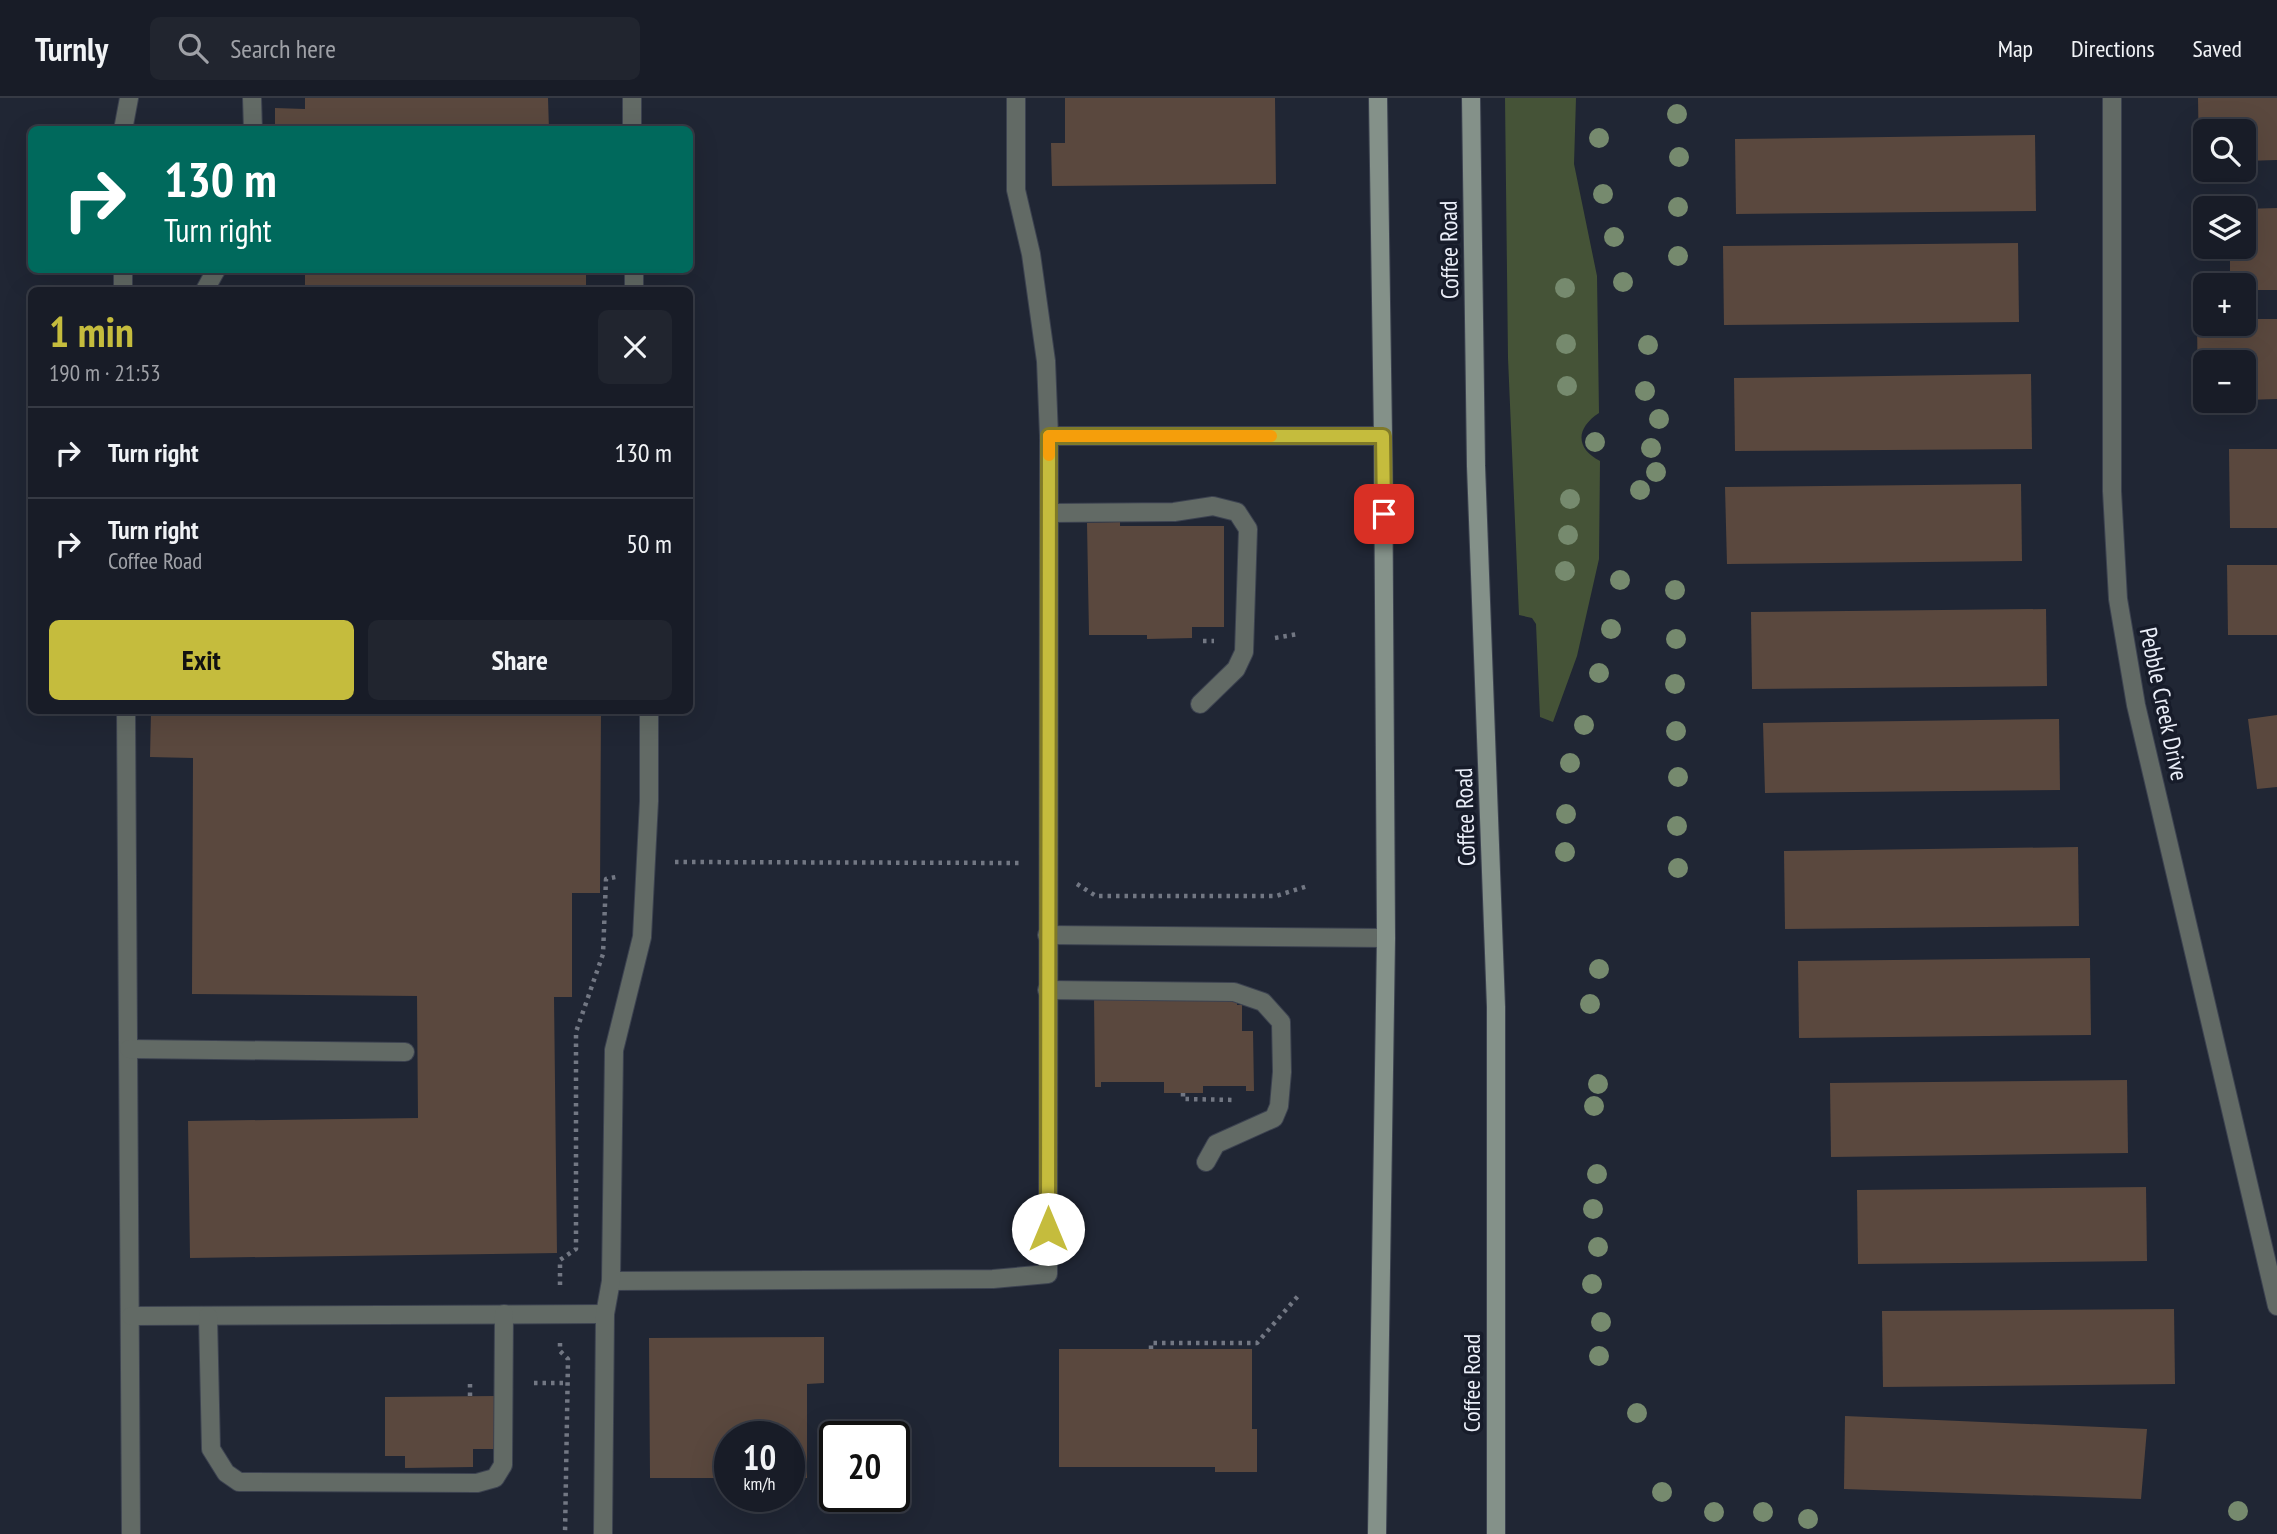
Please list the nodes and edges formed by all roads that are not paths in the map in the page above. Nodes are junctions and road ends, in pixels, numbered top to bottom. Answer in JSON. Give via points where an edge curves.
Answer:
{"nodes":[{"id":1,"x":129,"y":98,"type":"edge"},
{"id":2,"x":252,"y":98,"type":"edge"},
{"id":3,"x":632,"y":98,"type":"edge"},
{"id":4,"x":1016,"y":98,"type":"edge"},
{"id":5,"x":1378,"y":98,"type":"edge"},
{"id":6,"x":1471,"y":98,"type":"edge"},
{"id":7,"x":2112,"y":98,"type":"edge"},
{"id":8,"x":124,"y":126,"type":"edge"},
{"id":9,"x":253,"y":126,"type":"edge"},
{"id":10,"x":632,"y":126,"type":"edge"},
{"id":11,"x":1049,"y":436,"type":"junction"},
{"id":12,"x":1383,"y":436,"type":"junction"},
{"id":13,"x":1049,"y":513,"type":"junction"},
{"id":14,"x":1200,"y":704,"type":"dead end"},
{"id":15,"x":126,"y":714,"type":"edge"},
{"id":16,"x":649,"y":714,"type":"edge"},
{"id":17,"x":1047,"y":934,"type":"junction"},
{"id":18,"x":1386,"y":938,"type":"junction"},
{"id":19,"x":1047,"y":990,"type":"junction"},
{"id":20,"x":129,"y":1049,"type":"junction"},
{"id":21,"x":405,"y":1052,"type":"dead end"},
{"id":22,"x":1206,"y":1162,"type":"dead end"},
{"id":23,"x":611,"y":1281,"type":"junction"},
{"id":24,"x":2277,"y":1306,"type":"edge"},
{"id":25,"x":504,"y":1314,"type":"junction"},
{"id":26,"x":605,"y":1314,"type":"junction"},
{"id":27,"x":131,"y":1316,"type":"junction"},
{"id":28,"x":208,"y":1316,"type":"junction"},
{"id":29,"x":131,"y":1534,"type":"edge"},
{"id":30,"x":603,"y":1534,"type":"edge"},
{"id":31,"x":1377,"y":1534,"type":"edge"},
{"id":32,"x":1496,"y":1534,"type":"edge"}],
"edges":[{"from":1,"to":8,"type":"street"},
{"from":2,"to":9,"type":"street"},
{"from":3,"to":10,"type":"street"},
{"from":4,"to":11,"type":"street","via":[[1016,190],[1031,254],[1046,361]]},
{"from":5,"to":12,"type":"main road"},
{"from":6,"to":32,"type":"main road","name":"Coffee Road","via":[[1476,466],[1496,1007]]},
{"from":7,"to":24,"type":"street","name":"Pebble Creek Drive","via":[[2112,491],[2118,598],[2139,718]]},
{"from":11,"to":12,"type":"street"},
{"from":11,"to":13,"type":"street"},
{"from":12,"to":18,"type":"main road"},
{"from":13,"to":14,"type":"street","via":[[1174,512],[1213,506],[1237,512],[1248,529],[1244,652],[1236,669]]},
{"from":13,"to":17,"type":"street"},
{"from":15,"to":20,"type":"street"},
{"from":16,"to":23,"type":"street","via":[[642,937],[614,1050]]},
{"from":17,"to":18,"type":"street"},
{"from":17,"to":19,"type":"street"},
{"from":18,"to":31,"type":"main road"},
{"from":19,"to":22,"type":"street","via":[[1234,992],[1264,1002],[1281,1022],[1279,1106],[1273,1118],[1216,1144]]},
{"from":19,"to":23,"type":"street","via":[[1048,1274],[993,1279]]},
{"from":20,"to":21,"type":"street"},
{"from":20,"to":27,"type":"street"},
{"from":23,"to":26,"type":"street"},
{"from":25,"to":26,"type":"street"},
{"from":25,"to":28,"type":"street"},
{"from":25,"to":28,"type":"street","via":[[503,1465],[495,1478],[477,1483],[239,1482],[226,1473],[211,1449]]},
{"from":26,"to":30,"type":"street"},
{"from":27,"to":28,"type":"street"},
{"from":27,"to":29,"type":"street"}]}
